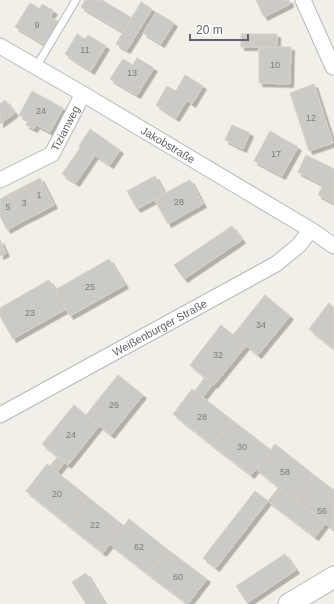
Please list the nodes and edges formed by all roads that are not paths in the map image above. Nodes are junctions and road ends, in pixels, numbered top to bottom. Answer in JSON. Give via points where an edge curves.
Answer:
{"nodes":[{"id":1,"x":76,"y":0,"type":"edge"},
{"id":2,"x":303,"y":0,"type":"edge"},
{"id":3,"x":0,"y":46,"type":"edge"},
{"id":4,"x":36,"y":67,"type":"junction"},
{"id":5,"x":333,"y":67,"type":"dead end"},
{"id":6,"x":83,"y":94,"type":"junction"},
{"id":7,"x":0,"y":180,"type":"edge"},
{"id":8,"x":311,"y":230,"type":"junction"},
{"id":9,"x":334,"y":246,"type":"edge"},
{"id":10,"x":0,"y":415,"type":"edge"},
{"id":11,"x":334,"y":577,"type":"edge"},
{"id":12,"x":289,"y":604,"type":"edge"}],
"edges":[{"from":1,"to":4,"type":"lane"},
{"from":2,"to":5,"type":"street"},
{"from":3,"to":4,"type":"street","name":"Jakobstraße"},
{"from":4,"to":6,"type":"street","name":"Jakobstraße"},
{"from":6,"to":7,"type":"street","name":"Tizianweg","via":[[52,154]]},
{"from":6,"to":8,"type":"street","name":"Jakobstraße"},
{"from":8,"to":9,"type":"street","name":"Jakobstraße"},
{"from":8,"to":10,"type":"street","name":"Weißenburger Straße","via":[[298,246],[276,264]]},
{"from":11,"to":12,"type":"street"}]}
